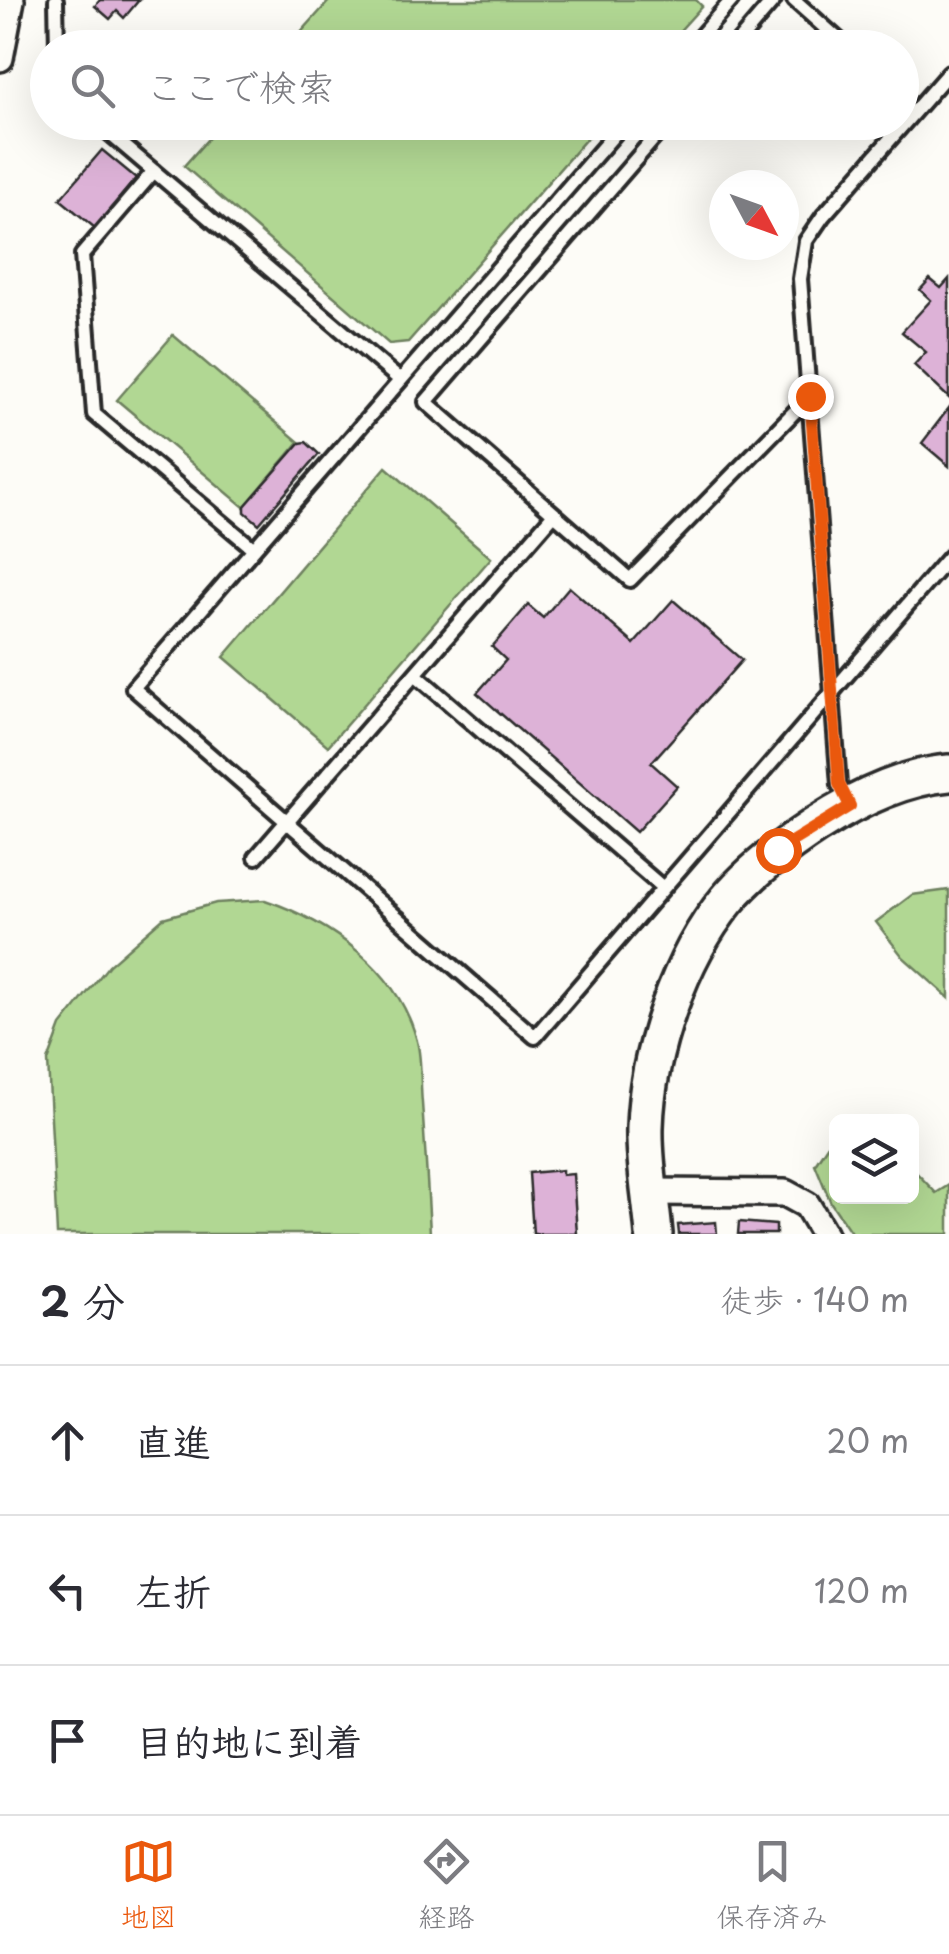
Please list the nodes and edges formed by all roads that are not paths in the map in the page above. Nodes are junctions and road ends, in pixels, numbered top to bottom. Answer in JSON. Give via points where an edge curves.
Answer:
{"nodes":[{"id":1,"x":11,"y":0,"type":"edge"},
{"id":2,"x":56,"y":0,"type":"edge"},
{"id":3,"x":732,"y":0,"type":"edge"},
{"id":4,"x":774,"y":0,"type":"edge"},
{"id":5,"x":794,"y":0,"type":"edge"},
{"id":6,"x":57,"y":30,"type":"edge"},
{"id":7,"x":706,"y":30,"type":"edge"},
{"id":8,"x":748,"y":30,"type":"edge"},
{"id":9,"x":828,"y":30,"type":"edge"},
{"id":10,"x":0,"y":58,"type":"edge"},
{"id":11,"x":949,"y":72,"type":"edge"},
{"id":12,"x":919,"y":106,"type":"edge"},
{"id":13,"x":117,"y":140,"type":"edge"},
{"id":14,"x":609,"y":140,"type":"edge"},
{"id":15,"x":652,"y":140,"type":"edge"},
{"id":16,"x":890,"y":140,"type":"edge"},
{"id":17,"x":154,"y":171,"type":"junction"},
{"id":18,"x":400,"y":380,"type":"junction"},
{"id":19,"x":810,"y":396,"type":"junction"},
{"id":20,"x":554,"y":514,"type":"junction"},
{"id":21,"x":254,"y":549,"type":"junction"},
{"id":22,"x":949,"y":557,"type":"edge"},
{"id":23,"x":416,"y":674,"type":"junction"},
{"id":24,"x":832,"y":693,"type":"junction"},
{"id":25,"x":949,"y":773,"type":"edge"},
{"id":26,"x":850,"y":806,"type":"junction"},
{"id":27,"x":286,"y":822,"type":"junction"},
{"id":28,"x":256,"y":857,"type":"dead end"},
{"id":29,"x":664,"y":888,"type":"junction"},
{"id":30,"x":650,"y":1192,"type":"junction"},
{"id":31,"x":654,"y":1234,"type":"edge"},
{"id":32,"x":824,"y":1234,"type":"edge"}],
"edges":[{"from":1,"to":10,"type":"street"},
{"from":2,"to":6,"type":"lane"},
{"from":3,"to":7,"type":"lane"},
{"from":4,"to":8,"type":"lane"},
{"from":5,"to":9,"type":"lane"},
{"from":11,"to":12,"type":"lane"},
{"from":13,"to":17,"type":"lane"},
{"from":14,"to":18,"type":"lane"},
{"from":15,"to":20,"type":"lane","via":[[426,402]]},
{"from":16,"to":19,"type":"lane","via":[[806,241],[800,279]]},
{"from":17,"to":18,"type":"lane"},
{"from":17,"to":21,"type":"lane","via":[[82,255],[94,414]]},
{"from":18,"to":21,"type":"lane"},
{"from":19,"to":20,"type":"lane","via":[[630,580]]},
{"from":19,"to":24,"type":"lane"},
{"from":20,"to":23,"type":"lane"},
{"from":21,"to":27,"type":"lane","via":[[133,688]]},
{"from":22,"to":24,"type":"lane"},
{"from":23,"to":27,"type":"lane"},
{"from":23,"to":29,"type":"lane"},
{"from":24,"to":26,"type":"lane","via":[[839,784]]},
{"from":24,"to":29,"type":"lane"},
{"from":25,"to":26,"type":"street"},
{"from":26,"to":30,"type":"street","via":[[778,850],[727,900],[691,958],[651,1078],[645,1128]]},
{"from":27,"to":28,"type":"lane"},
{"from":27,"to":29,"type":"lane","via":[[534,1037]]},
{"from":30,"to":31,"type":"street"},
{"from":30,"to":32,"type":"street","via":[[785,1192],[807,1205]]}]}
